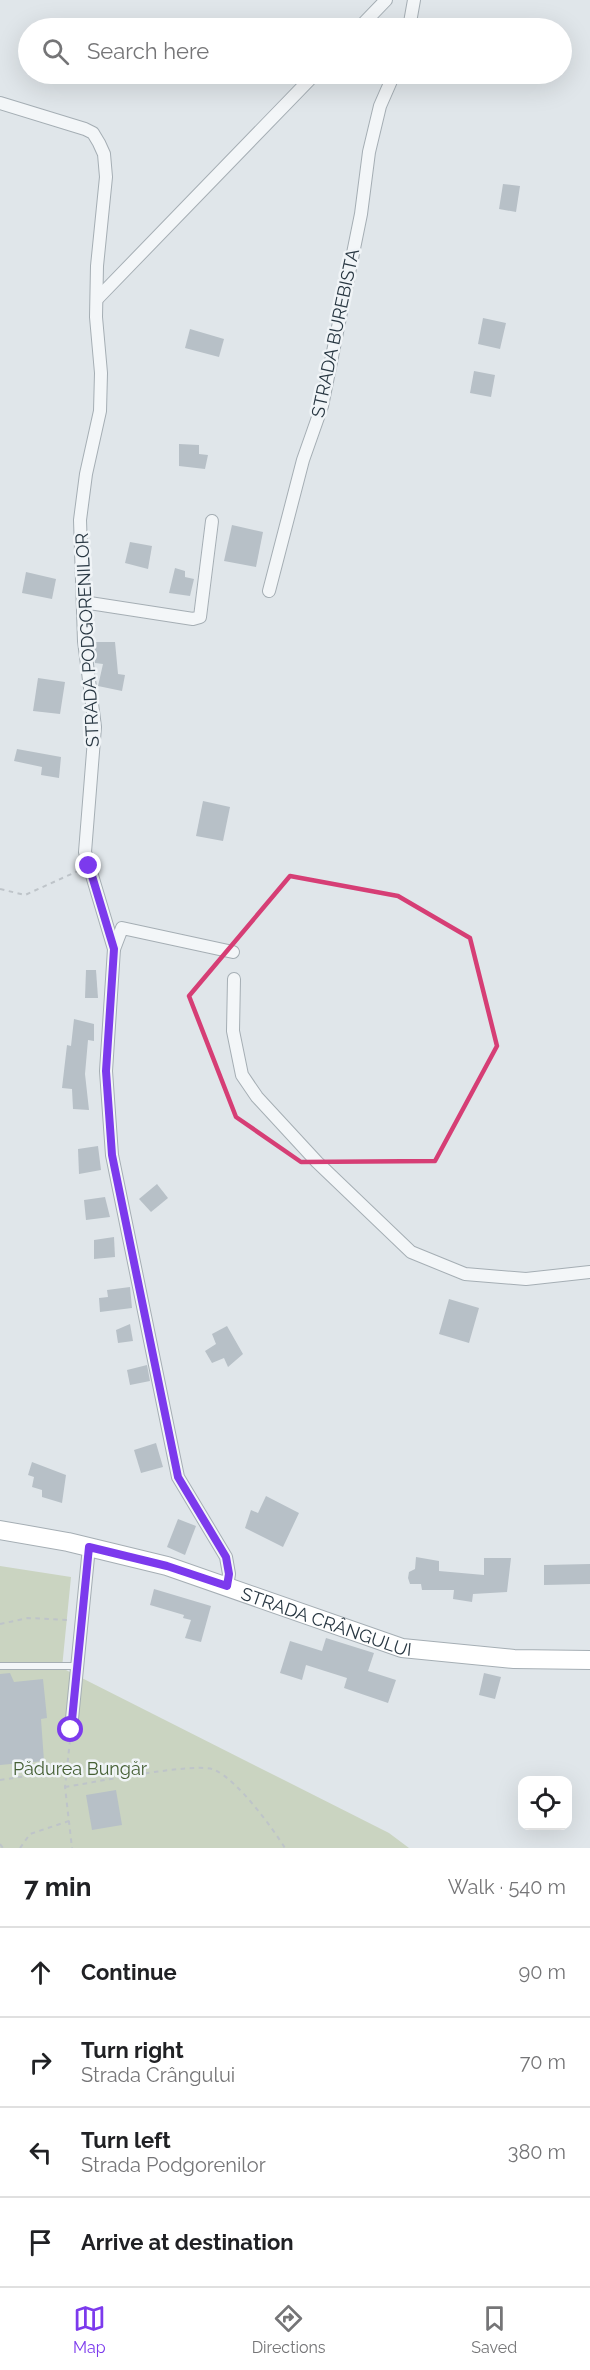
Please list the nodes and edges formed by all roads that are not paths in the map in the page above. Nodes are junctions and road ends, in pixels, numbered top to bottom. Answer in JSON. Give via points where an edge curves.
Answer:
{"nodes":[{"id":1,"x":386,"y":0,"type":"edge"},
{"id":2,"x":414,"y":0,"type":"edge"},
{"id":3,"x":369,"y":18,"type":"edge"},
{"id":4,"x":411,"y":18,"type":"edge"},
{"id":5,"x":305,"y":84,"type":"edge"},
{"id":6,"x":390,"y":84,"type":"edge"},
{"id":7,"x":0,"y":103,"type":"edge"},
{"id":8,"x":98,"y":298,"type":"junction"},
{"id":9,"x":212,"y":521,"type":"dead end"},
{"id":10,"x":269,"y":591,"type":"dead end"},
{"id":11,"x":83,"y":602,"type":"junction"},
{"id":12,"x":114,"y":949,"type":"junction"},
{"id":13,"x":233,"y":952,"type":"dead end"},
{"id":14,"x":234,"y":979,"type":"dead end"},
{"id":15,"x":590,"y":1272,"type":"edge"},
{"id":16,"x":0,"y":1530,"type":"edge"},
{"id":17,"x":89,"y":1547,"type":"junction"},
{"id":18,"x":227,"y":1586,"type":"junction"},
{"id":19,"x":590,"y":1660,"type":"edge"},
{"id":20,"x":0,"y":1666,"type":"edge"},
{"id":21,"x":78,"y":1666,"type":"junction"},
{"id":22,"x":71,"y":1730,"type":"road end"}],
"edges":[{"from":1,"to":3,"type":"street"},
{"from":2,"to":4,"type":"street"},
{"from":5,"to":8,"type":"street"},
{"from":6,"to":10,"type":"street","name":"STRADA BUREBISTA","via":[[369,152],[361,214],[322,406],[303,460]]},
{"from":7,"to":8,"type":"street","name":"STRADA PODGORENILOR","via":[[85,129],[99,143],[106,177],[97,266]]},
{"from":8,"to":11,"type":"street","name":"STRADA PODGORENILOR","via":[[100,411],[80,520]]},
{"from":9,"to":11,"type":"street","via":[[200,617]]},
{"from":11,"to":12,"type":"street","name":"STRADA PODGORENILOR","via":[[95,727],[85,852]]},
{"from":12,"to":13,"type":"street","via":[[122,928]]},
{"from":12,"to":18,"type":"street","name":"STRADA PODGORENILOR","via":[[106,1071],[112,1155],[178,1477],[226,1557]]},
{"from":14,"to":15,"type":"street","via":[[233,1031],[242,1075],[257,1097],[317,1162],[411,1252],[465,1274],[526,1279]]},
{"from":16,"to":17,"type":"main road","name":"STRADA CRÂNGULUI"},
{"from":17,"to":18,"type":"main road","name":"STRADA CRÂNGULUI"},
{"from":17,"to":21,"type":"street"},
{"from":18,"to":19,"type":"main road","name":"STRADA CRÂNGULUI","via":[[402,1648],[514,1659]]},
{"from":20,"to":21,"type":"lane"},
{"from":21,"to":22,"type":"street"}]}
